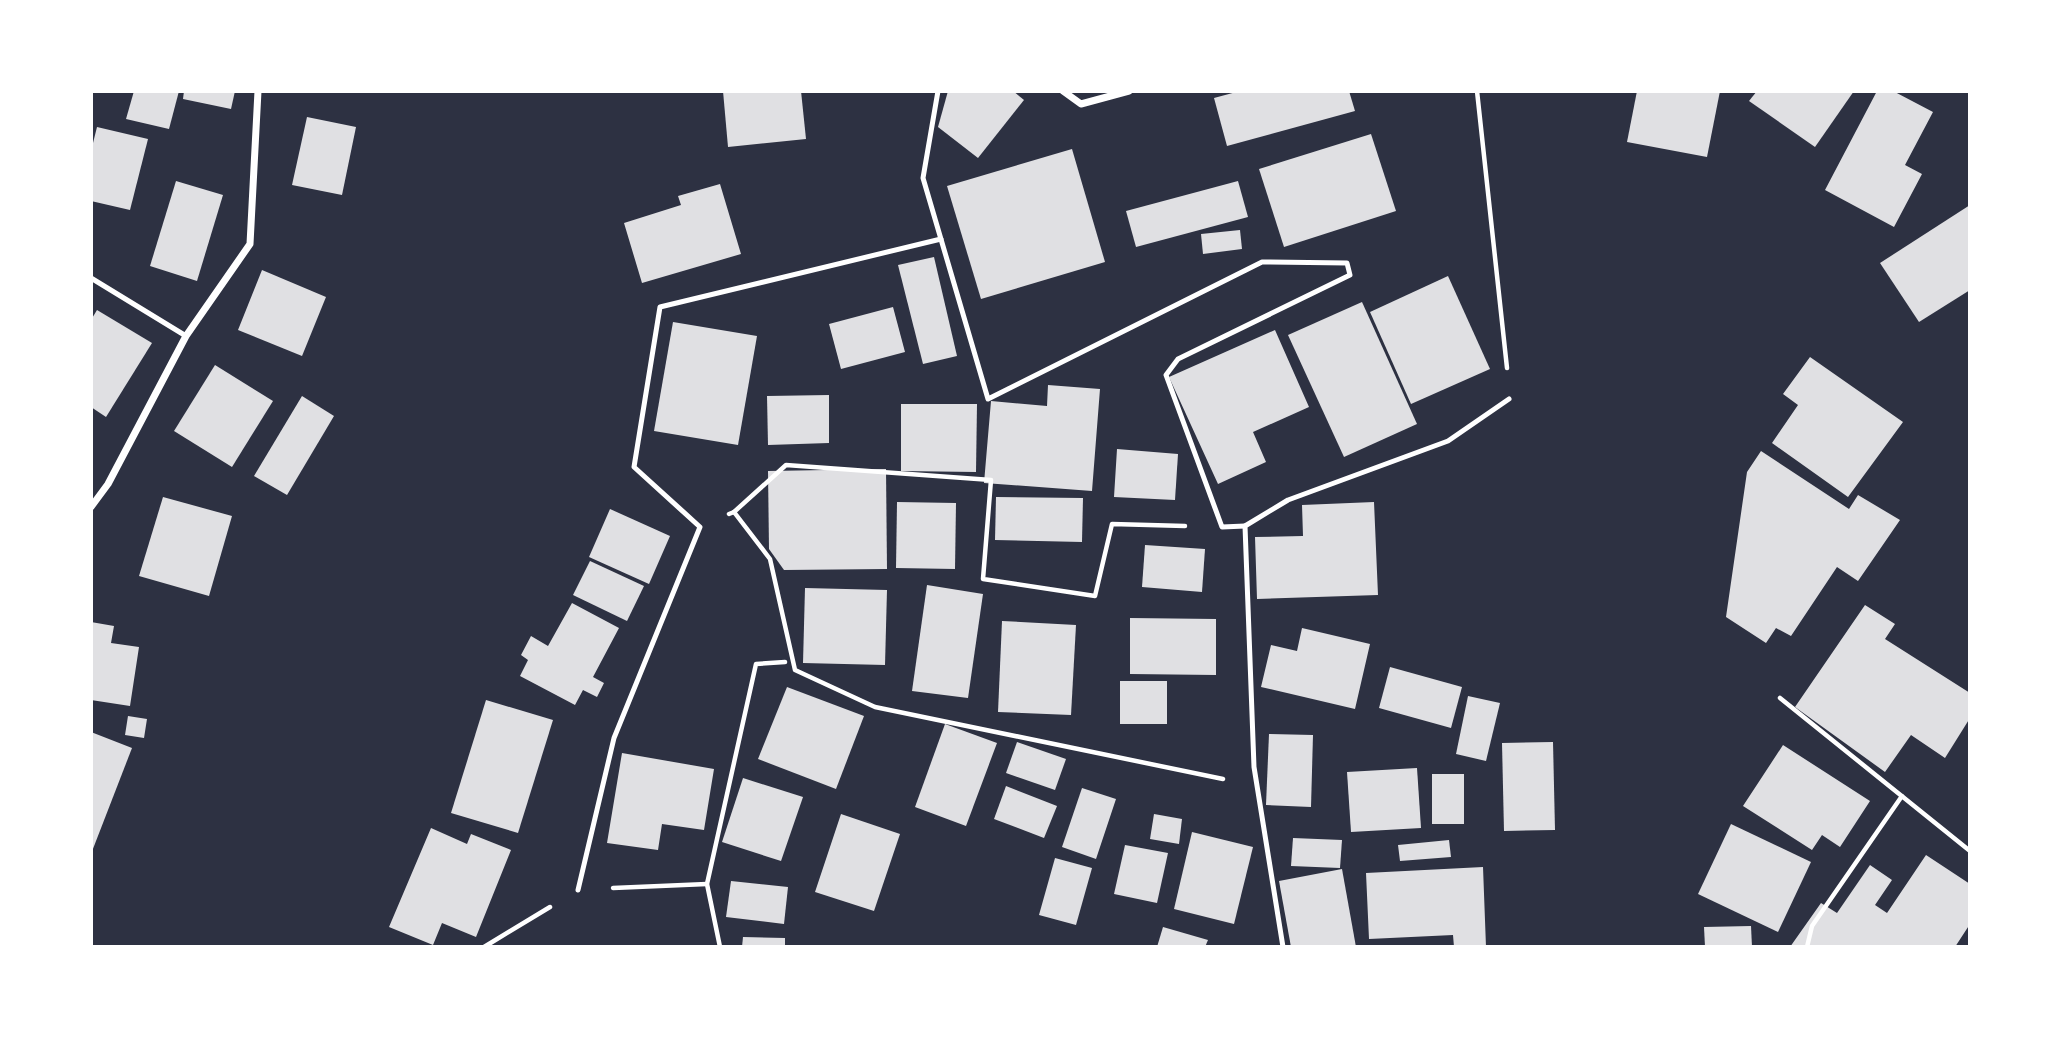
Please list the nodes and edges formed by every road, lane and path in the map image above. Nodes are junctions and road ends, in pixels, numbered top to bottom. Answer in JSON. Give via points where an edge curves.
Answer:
{"nodes":[{"id":1,"x":258,"y":91,"type":"edge"},
{"id":2,"x":938,"y":91,"type":"edge"},
{"id":3,"x":1063,"y":91,"type":"edge"},
{"id":4,"x":1129,"y":91,"type":"edge"},
{"id":5,"x":1477,"y":91,"type":"edge"},
{"id":6,"x":941,"y":239,"type":"junction"},
{"id":7,"x":91,"y":278,"type":"edge"},
{"id":8,"x":187,"y":336,"type":"junction"},
{"id":9,"x":1509,"y":400,"type":"joint"},
{"id":10,"x":91,"y":507,"type":"edge"},
{"id":11,"x":734,"y":512,"type":"junction"},
{"id":12,"x":1245,"y":526,"type":"junction"},
{"id":13,"x":700,"y":527,"type":"junction"},
{"id":14,"x":1222,"y":527,"type":"junction"},
{"id":15,"x":785,"y":662,"type":"dead end"},
{"id":16,"x":1780,"y":698,"type":"dead end"},
{"id":17,"x":1257,"y":786,"type":"junction"},
{"id":18,"x":1902,"y":796,"type":"junction"},
{"id":19,"x":1970,"y":851,"type":"edge"},
{"id":20,"x":578,"y":890,"type":"dead end"},
{"id":21,"x":720,"y":947,"type":"edge"},
{"id":22,"x":1283,"y":947,"type":"edge"},
{"id":23,"x":1808,"y":947,"type":"edge"}],
"edges":[{"from":1,"to":8,"type":"street","via":[[250,244]]},
{"from":2,"to":6,"type":"lane","via":[[923,178]]},
{"from":3,"to":4,"type":"street","via":[[1081,104]]},
{"from":5,"to":9,"type":"path"},
{"from":6,"to":13,"type":"lane","via":[[660,307],[634,467]]},
{"from":6,"to":14,"type":"lane","via":[[988,398],[1262,262],[1348,262],[1350,275],[1178,359],[1166,375]]},
{"from":7,"to":8,"type":"lane"},
{"from":8,"to":10,"type":"street"},
{"from":9,"to":12,"type":"lane","via":[[1448,441],[1288,500]]},
{"from":11,"to":13,"type":"path"},
{"from":11,"to":14,"type":"path","via":[[786,465],[991,480],[983,579],[1095,596],[1112,524]]},
{"from":11,"to":17,"type":"path","via":[[770,559],[795,670],[875,707]]},
{"from":12,"to":14,"type":"lane"},
{"from":12,"to":17,"type":"lane"},
{"from":13,"to":20,"type":"lane","via":[[614,738]]},
{"from":15,"to":21,"type":"path","via":[[756,664],[753,677],[707,884]]},
{"from":16,"to":18,"type":"path"},
{"from":17,"to":22,"type":"lane"},
{"from":18,"to":19,"type":"path"},
{"from":18,"to":23,"type":"path","via":[[1812,926]]}]}
